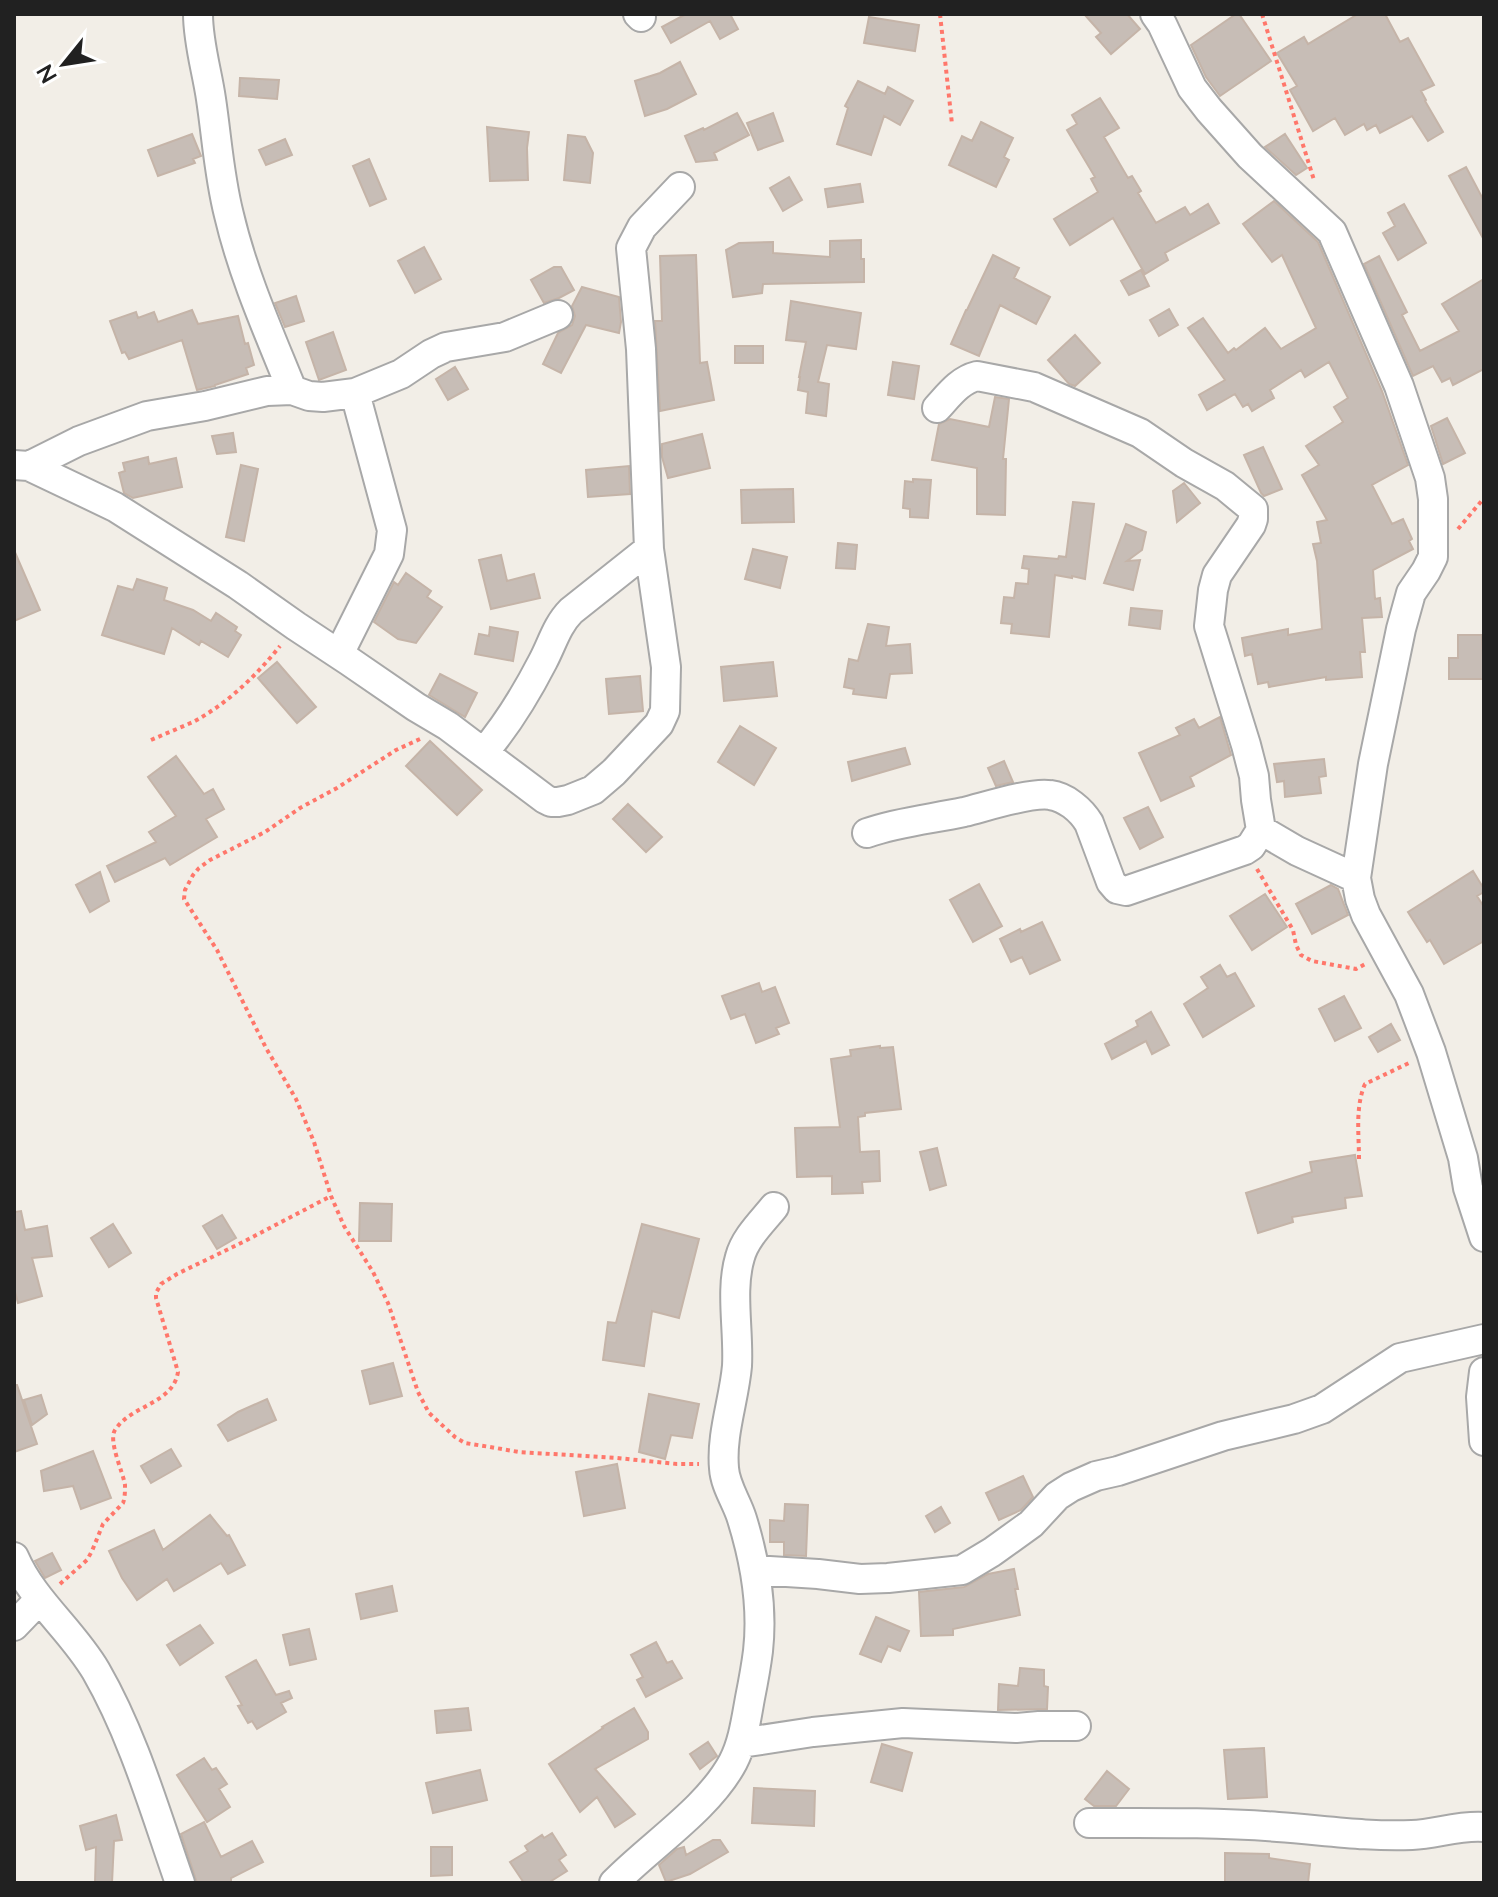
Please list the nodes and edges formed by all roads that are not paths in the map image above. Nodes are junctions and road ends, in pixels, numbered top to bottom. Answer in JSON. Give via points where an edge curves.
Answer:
{"nodes":[{"id":1,"x":198,"y":14,"type":"edge"},
{"id":2,"x":1155,"y":14,"type":"edge"},
{"id":3,"x":680,"y":187,"type":"dead end"},
{"id":4,"x":558,"y":315,"type":"dead end"},
{"id":5,"x":292,"y":390,"type":"junction"},
{"id":6,"x":355,"y":393,"type":"junction"},
{"id":7,"x":937,"y":408,"type":"dead end"},
{"id":8,"x":22,"y":465,"type":"edge"},
{"id":9,"x":649,"y":549,"type":"junction"},
{"id":10,"x":339,"y":654,"type":"junction"},
{"id":11,"x":484,"y":752,"type":"junction"},
{"id":12,"x":867,"y":833,"type":"dead end"},
{"id":13,"x":1253,"y":840,"type":"junction"},
{"id":14,"x":1356,"y":878,"type":"junction"},
{"id":15,"x":774,"y":1207,"type":"dead end"},
{"id":16,"x":1484,"y":1237,"type":"edge"},
{"id":17,"x":1484,"y":1339,"type":"edge"},
{"id":18,"x":1484,"y":1372,"type":"edge"},
{"id":19,"x":1484,"y":1441,"type":"edge"},
{"id":20,"x":14,"y":1557,"type":"edge"},
{"id":21,"x":755,"y":1570,"type":"junction"},
{"id":22,"x":39,"y":1600,"type":"junction"},
{"id":23,"x":14,"y":1626,"type":"edge"},
{"id":24,"x":1076,"y":1726,"type":"dead end"},
{"id":25,"x":741,"y":1743,"type":"junction"},
{"id":26,"x":1089,"y":1823,"type":"dead end"},
{"id":27,"x":1484,"y":1827,"type":"edge"},
{"id":28,"x":180,"y":1883,"type":"edge"},
{"id":29,"x":614,"y":1883,"type":"edge"}],
"edges":[{"from":1,"to":5,"type":"street","via":[[229,218]]},
{"from":2,"to":14,"type":"street","via":[[1192,88],[1209,110],[1334,236],[1399,386],[1430,478],[1433,557],[1411,593],[1401,629]]},
{"from":3,"to":9,"type":"street","via":[[642,227],[631,248]]},
{"from":4,"to":6,"type":"street","via":[[505,337],[446,347]]},
{"from":5,"to":6,"type":"street","via":[[323,397]]},
{"from":5,"to":8,"type":"street","via":[[147,416]]},
{"from":6,"to":10,"type":"street","via":[[392,537],[389,554]]},
{"from":7,"to":13,"type":"street","via":[[971,377],[1034,387],[1140,433],[1251,505],[1251,525],[1217,575],[1209,626],[1254,776]]},
{"from":8,"to":10,"type":"street","via":[[115,507]]},
{"from":9,"to":11,"type":"street","via":[[561,621],[527,693]]},
{"from":9,"to":11,"type":"street","via":[[666,667],[667,705],[659,724],[593,790],[558,802],[545,799]]},
{"from":10,"to":11,"type":"street"},
{"from":12,"to":13,"type":"street","via":[[1049,795],[1084,815],[1111,882],[1126,891]]},
{"from":13,"to":14,"type":"street","via":[[1297,851]]},
{"from":14,"to":16,"type":"street","via":[[1360,899],[1431,1052]]},
{"from":15,"to":21,"type":"street","via":[[739,1258],[737,1364],[723,1464]]},
{"from":17,"to":21,"type":"street","via":[[1400,1358],[1322,1409],[1071,1487],[1031,1524],[962,1570],[860,1579]]},
{"from":18,"to":19,"type":"street"},
{"from":20,"to":22,"type":"street"},
{"from":21,"to":25,"type":"street","via":[[758,1651]]},
{"from":22,"to":23,"type":"street"},
{"from":22,"to":28,"type":"street","via":[[72,1636],[107,1691]]},
{"from":24,"to":25,"type":"street","via":[[903,1723]]},
{"from":25,"to":29,"type":"street","via":[[703,1802]]},
{"from":26,"to":27,"type":"street","via":[[1412,1835]]}]}
